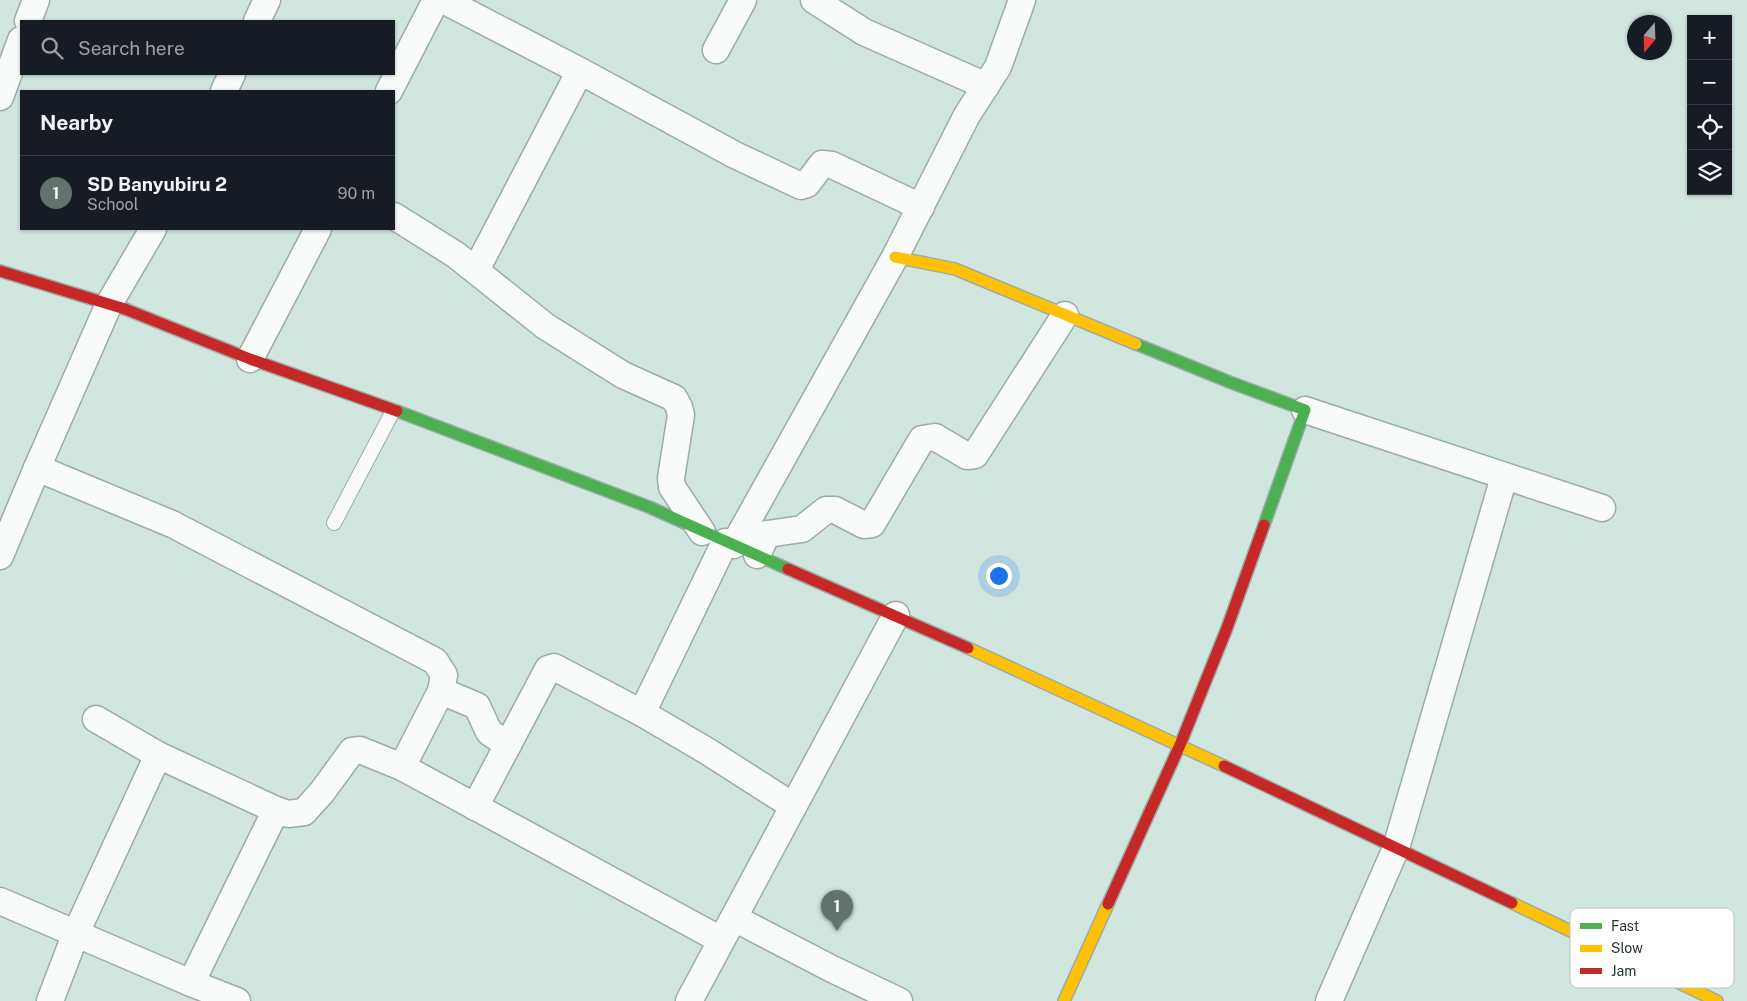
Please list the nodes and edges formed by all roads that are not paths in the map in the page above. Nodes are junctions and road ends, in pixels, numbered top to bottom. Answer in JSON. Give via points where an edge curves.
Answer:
{"nodes":[{"id":1,"x":36,"y":0,"type":"edge"},
{"id":2,"x":267,"y":0,"type":"edge"},
{"id":3,"x":436,"y":0,"type":"edge"},
{"id":4,"x":443,"y":0,"type":"edge"},
{"id":5,"x":743,"y":0,"type":"edge"},
{"id":6,"x":814,"y":0,"type":"edge"},
{"id":7,"x":1022,"y":0,"type":"edge"},
{"id":8,"x":28,"y":20,"type":"edge"},
{"id":9,"x":257,"y":20,"type":"edge"},
{"id":10,"x":20,"y":43,"type":"edge"},
{"id":11,"x":716,"y":50,"type":"dead end"},
{"id":12,"x":580,"y":71,"type":"junction"},
{"id":13,"x":232,"y":75,"type":"edge"},
{"id":14,"x":986,"y":86,"type":"junction"},
{"id":15,"x":224,"y":90,"type":"edge"},
{"id":16,"x":391,"y":90,"type":"edge"},
{"id":17,"x":0,"y":97,"type":"edge"},
{"id":18,"x":920,"y":207,"type":"junction"},
{"id":19,"x":395,"y":217,"type":"edge"},
{"id":20,"x":152,"y":230,"type":"edge"},
{"id":21,"x":317,"y":230,"type":"edge"},
{"id":22,"x":895,"y":257,"type":"junction"},
{"id":23,"x":476,"y":270,"type":"junction"},
{"id":24,"x":0,"y":271,"type":"edge"},
{"id":25,"x":109,"y":304,"type":"junction"},
{"id":26,"x":1066,"y":315,"type":"junction"},
{"id":27,"x":250,"y":359,"type":"junction"},
{"id":28,"x":1305,"y":410,"type":"junction"},
{"id":29,"x":393,"y":411,"type":"junction"},
{"id":30,"x":37,"y":468,"type":"junction"},
{"id":31,"x":1504,"y":477,"type":"junction"},
{"id":32,"x":1602,"y":508,"type":"dead end"},
{"id":33,"x":334,"y":523,"type":"dead end"},
{"id":34,"x":729,"y":544,"type":"junction"},
{"id":35,"x":0,"y":556,"type":"edge"},
{"id":36,"x":896,"y":616,"type":"junction"},
{"id":37,"x":441,"y":691,"type":"junction"},
{"id":38,"x":642,"y":713,"type":"junction"},
{"id":39,"x":96,"y":719,"type":"dead end"},
{"id":40,"x":508,"y":745,"type":"junction"},
{"id":41,"x":1180,"y":745,"type":"junction"},
{"id":42,"x":158,"y":756,"type":"junction"},
{"id":43,"x":402,"y":767,"type":"junction"},
{"id":44,"x":793,"y":806,"type":"junction"},
{"id":45,"x":475,"y":807,"type":"junction"},
{"id":46,"x":276,"y":810,"type":"junction"},
{"id":47,"x":1396,"y":848,"type":"junction"},
{"id":48,"x":1,"y":904,"type":"edge"},
{"id":49,"x":734,"y":918,"type":"junction"},
{"id":50,"x":1570,"y":931,"type":"edge"},
{"id":51,"x":76,"y":933,"type":"junction"},
{"id":52,"x":721,"y":940,"type":"junction"},
{"id":53,"x":190,"y":983,"type":"junction"},
{"id":54,"x":1690,"y":988,"type":"edge"},
{"id":55,"x":50,"y":1001,"type":"edge"},
{"id":56,"x":238,"y":1001,"type":"edge"},
{"id":57,"x":689,"y":1001,"type":"edge"},
{"id":58,"x":899,"y":1001,"type":"edge"},
{"id":59,"x":1064,"y":1001,"type":"edge"},
{"id":60,"x":1329,"y":1001,"type":"edge"},
{"id":61,"x":1717,"y":1001,"type":"edge"}],
"edges":[{"from":1,"to":8,"type":"street"},
{"from":2,"to":9,"type":"street"},
{"from":3,"to":16,"type":"street"},
{"from":4,"to":12,"type":"street"},
{"from":5,"to":11,"type":"street"},
{"from":6,"to":14,"type":"street","via":[[864,32]]},
{"from":7,"to":14,"type":"street","via":[[998,67]]},
{"from":10,"to":17,"type":"street"},
{"from":12,"to":18,"type":"street","via":[[734,155],[801,186],[807,184],[822,164],[832,165]]},
{"from":12,"to":23,"type":"street"},
{"from":13,"to":15,"type":"street"},
{"from":14,"to":18,"type":"street","via":[[967,115]]},
{"from":18,"to":22,"type":"street"},
{"from":19,"to":23,"type":"street"},
{"from":20,"to":25,"type":"street"},
{"from":21,"to":27,"type":"street"},
{"from":22,"to":26,"type":"street","via":[[955,269]]},
{"from":22,"to":34,"type":"street"},
{"from":23,"to":34,"type":"street","via":[[545,326],[623,375],[674,398],[681,414],[672,487]]},
{"from":24,"to":25,"type":"street"},
{"from":25,"to":27,"type":"street"},
{"from":25,"to":30,"type":"street"},
{"from":26,"to":28,"type":"street"},
{"from":26,"to":34,"type":"street","via":[[975,455],[967,456],[935,437],[922,439],[872,524],[864,525],[835,510],[826,510],[802,530],[767,534]]},
{"from":27,"to":29,"type":"street"},
{"from":28,"to":31,"type":"street"},
{"from":28,"to":41,"type":"street","via":[[1228,628]]},
{"from":29,"to":33,"type":"lane"},
{"from":29,"to":34,"type":"street","via":[[649,507]]},
{"from":30,"to":35,"type":"street"},
{"from":30,"to":37,"type":"street","via":[[172,524],[435,661],[444,676]]},
{"from":31,"to":32,"type":"street"},
{"from":31,"to":47,"type":"street"},
{"from":34,"to":36,"type":"street"},
{"from":34,"to":38,"type":"street"},
{"from":36,"to":41,"type":"street"},
{"from":36,"to":44,"type":"street"},
{"from":37,"to":40,"type":"street","via":[[477,706],[489,732]]},
{"from":37,"to":43,"type":"street"},
{"from":38,"to":40,"type":"street","via":[[554,667],[548,669]]},
{"from":38,"to":44,"type":"street"},
{"from":39,"to":42,"type":"street"},
{"from":40,"to":45,"type":"street"},
{"from":41,"to":47,"type":"street"},
{"from":41,"to":59,"type":"street"},
{"from":42,"to":46,"type":"street"},
{"from":42,"to":51,"type":"street"},
{"from":43,"to":45,"type":"street"},
{"from":43,"to":46,"type":"street","via":[[360,750],[352,751],[304,812],[288,814]]},
{"from":44,"to":49,"type":"street"},
{"from":45,"to":52,"type":"street"},
{"from":46,"to":53,"type":"street"},
{"from":47,"to":50,"type":"street"},
{"from":47,"to":60,"type":"street"},
{"from":48,"to":51,"type":"street"},
{"from":49,"to":52,"type":"street"},
{"from":49,"to":58,"type":"street"},
{"from":51,"to":53,"type":"street"},
{"from":51,"to":55,"type":"street"},
{"from":52,"to":57,"type":"street"},
{"from":53,"to":56,"type":"street"},
{"from":54,"to":61,"type":"street"}]}
